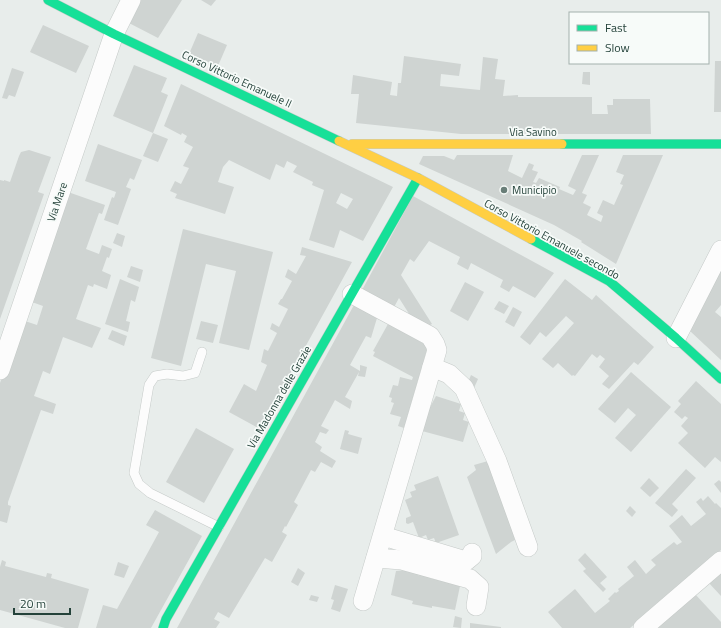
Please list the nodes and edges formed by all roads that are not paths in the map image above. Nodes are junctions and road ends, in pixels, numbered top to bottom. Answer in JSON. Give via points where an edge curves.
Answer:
{"nodes":[{"id":1,"x":48,"y":0,"type":"edge"},
{"id":2,"x":131,"y":0,"type":"edge"},
{"id":3,"x":114,"y":34,"type":"junction"},
{"id":4,"x":346,"y":144,"type":"junction"},
{"id":5,"x":721,"y":144,"type":"edge"},
{"id":6,"x":418,"y":178,"type":"junction"},
{"id":7,"x":721,"y":250,"type":"edge"},
{"id":8,"x":352,"y":294,"type":"junction"},
{"id":9,"x":676,"y":338,"type":"junction"},
{"id":10,"x":202,"y":352,"type":"dead end"},
{"id":11,"x":432,"y":367,"type":"junction"},
{"id":12,"x":0,"y":370,"type":"edge"},
{"id":13,"x":721,"y":379,"type":"edge"},
{"id":14,"x":219,"y":527,"type":"junction"},
{"id":15,"x":383,"y":536,"type":"junction"},
{"id":16,"x":528,"y":547,"type":"dead end"},
{"id":17,"x":472,"y":552,"type":"dead end"},
{"id":18,"x":376,"y":558,"type":"junction"},
{"id":19,"x":721,"y":561,"type":"edge"},
{"id":20,"x":363,"y":601,"type":"dead end"},
{"id":21,"x":476,"y":606,"type":"dead end"},
{"id":22,"x":163,"y":628,"type":"edge"},
{"id":23,"x":643,"y":628,"type":"edge"}],
"edges":[{"from":1,"to":3,"type":"street","name":"Corso Vittorio Emanuele II"},
{"from":2,"to":3,"type":"street","name":"Via Mare"},
{"from":3,"to":4,"type":"street","name":"Corso Vittorio Emanuele II"},
{"from":3,"to":12,"type":"street","name":"Via Mare"},
{"from":4,"to":5,"type":"street","name":"Via Savino"},
{"from":4,"to":6,"type":"street","name":"Corso Vittorio Emanuele II"},
{"from":6,"to":8,"type":"street","name":"Via Madonna delle Grazie"},
{"from":6,"to":9,"type":"street","name":"Corso Vittorio Emanuele secondo","via":[[609,282]]},
{"from":7,"to":9,"type":"street"},
{"from":8,"to":11,"type":"street","via":[[430,336],[437,350]]},
{"from":8,"to":14,"type":"street","name":"Via Madonna delle Grazie"},
{"from":9,"to":13,"type":"street","name":"Corso Vittorio Emanuele secondo"},
{"from":10,"to":14,"type":"lane","via":[[195,373],[183,376],[155,376],[149,385],[134,473],[139,484],[150,493]]},
{"from":11,"to":15,"type":"street"},
{"from":11,"to":16,"type":"street","via":[[449,374],[464,388],[497,461]]},
{"from":14,"to":22,"type":"street","name":"Via Madonna delle Grazie"},
{"from":15,"to":17,"type":"street","via":[[466,561],[472,556]]},
{"from":15,"to":18,"type":"street"},
{"from":18,"to":20,"type":"street"},
{"from":18,"to":21,"type":"street","via":[[402,560],[470,579],[479,587]]},
{"from":19,"to":23,"type":"street"}]}
